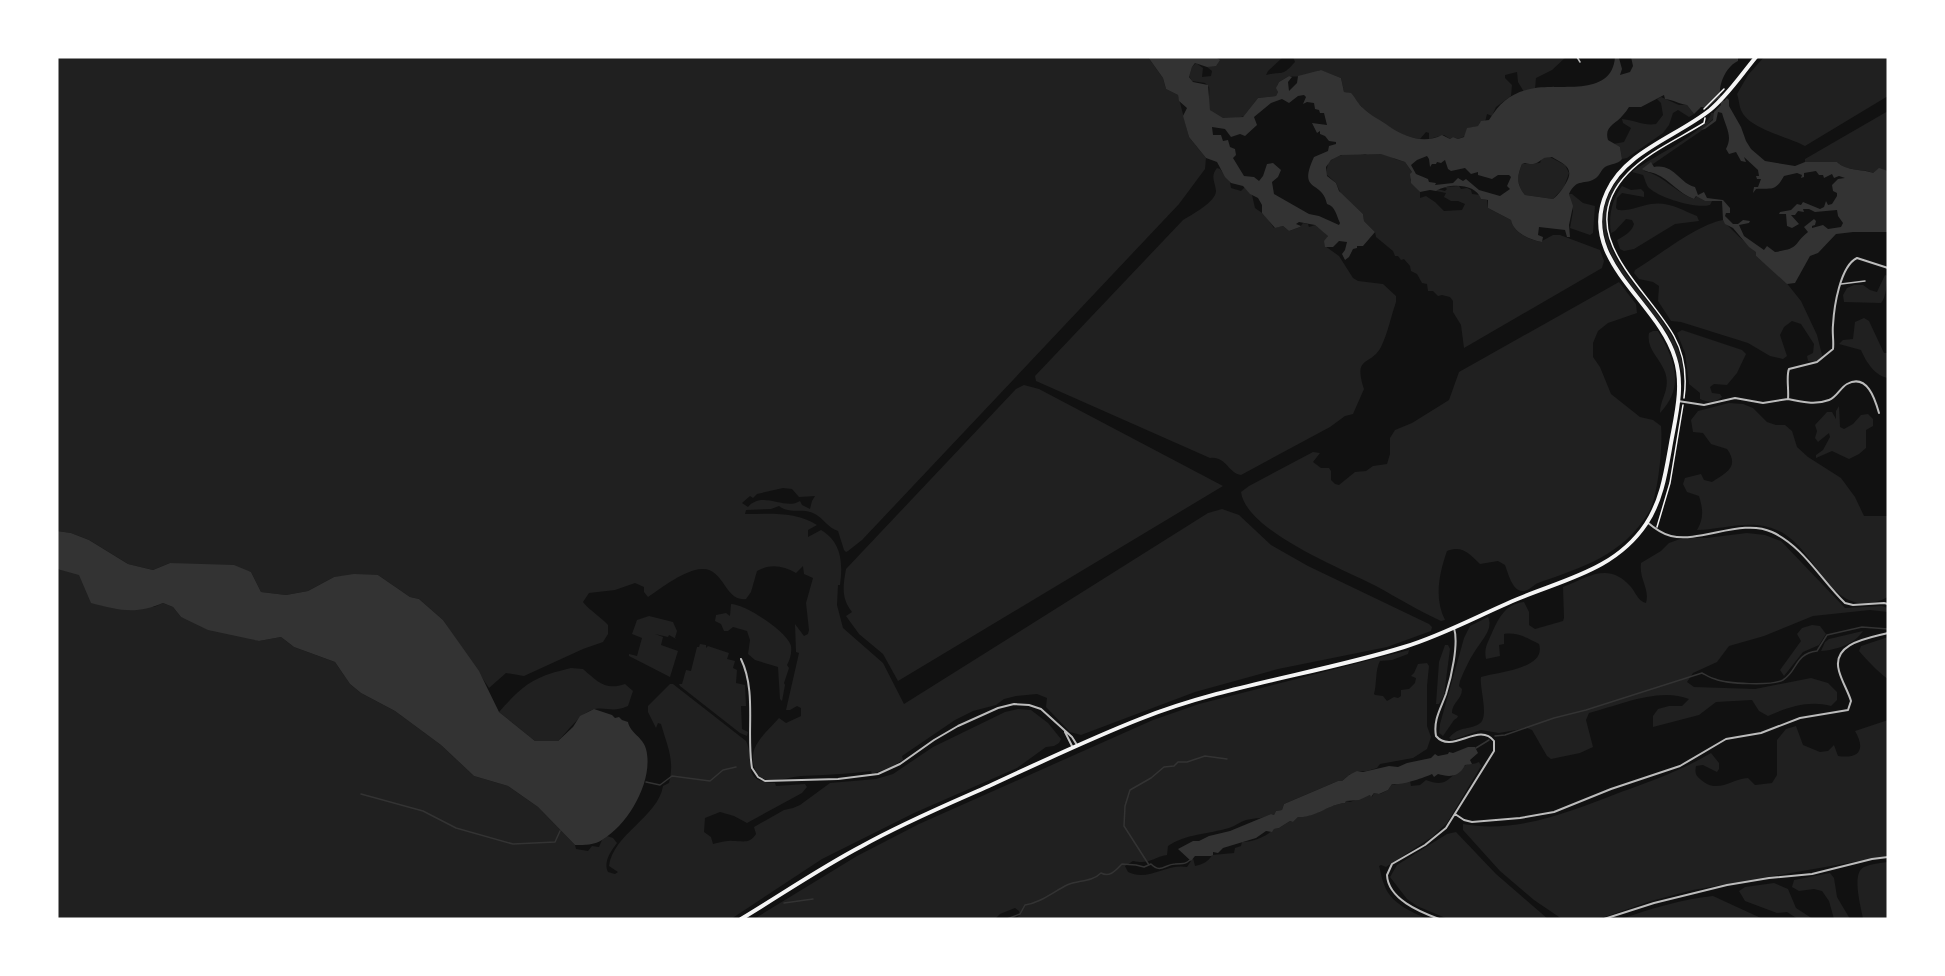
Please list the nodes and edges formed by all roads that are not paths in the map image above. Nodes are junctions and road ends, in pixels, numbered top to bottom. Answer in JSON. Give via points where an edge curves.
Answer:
{"nodes":[{"id":1,"x":1577,"y":57,"type":"edge"},
{"id":2,"x":1756,"y":57,"type":"edge"},
{"id":3,"x":1580,"y":62,"type":"dead end"},
{"id":4,"x":1888,"y":268,"type":"edge"},
{"id":5,"x":1866,"y":281,"type":"dead end"},
{"id":6,"x":1840,"y":284,"type":"junction"},
{"id":7,"x":1788,"y":399,"type":"junction"},
{"id":8,"x":1681,"y":401,"type":"junction"},
{"id":9,"x":1879,"y":413,"type":"dead end"},
{"id":10,"x":1647,"y":522,"type":"junction"},
{"id":11,"x":1888,"y":600,"type":"edge"},
{"id":12,"x":1884,"y":603,"type":"junction"},
{"id":13,"x":1888,"y":604,"type":"edge"},
{"id":14,"x":1454,"y":628,"type":"junction"},
{"id":15,"x":1888,"y":633,"type":"edge"},
{"id":16,"x":741,"y":659,"type":"dead end"},
{"id":17,"x":1065,"y":732,"type":"junction"},
{"id":18,"x":1077,"y":745,"type":"junction"},
{"id":19,"x":1072,"y":748,"type":"junction"},
{"id":20,"x":1455,"y":814,"type":"junction"},
{"id":21,"x":1888,"y":857,"type":"edge"},
{"id":22,"x":741,"y":919,"type":"edge"},
{"id":23,"x":1439,"y":919,"type":"edge"},
{"id":24,"x":1604,"y":919,"type":"edge"}],
"edges":[{"from":1,"to":3,"type":"lane"},
{"from":2,"to":8,"type":"main road","via":[[1721,100],[1620,173],[1609,189],[1601,214],[1601,236],[1610,260],[1672,347]]},
{"from":4,"to":6,"type":"street","via":[[1857,258],[1844,269]]},
{"from":5,"to":6,"type":"lane"},
{"from":6,"to":7,"type":"street","via":[[1833,349],[1817,362],[1789,369]]},
{"from":7,"to":8,"type":"street","via":[[1763,403],[1735,398],[1704,405]]},
{"from":7,"to":9,"type":"street","via":[[1830,399],[1854,382],[1871,390]]},
{"from":8,"to":10,"type":"main road","via":[[1664,481]]},
{"from":10,"to":12,"type":"street","via":[[1674,537],[1752,528],[1770,531],[1790,542],[1845,603]]},
{"from":10,"to":14,"type":"main road","via":[[1626,547],[1598,567]]},
{"from":11,"to":12,"type":"street"},
{"from":12,"to":13,"type":"street"},
{"from":14,"to":18,"type":"main road","via":[[1393,650],[1171,707]]},
{"from":14,"to":20,"type":"street","via":[[1450,680],[1436,719],[1436,736],[1449,742],[1483,734],[1495,744]]},
{"from":15,"to":20,"type":"street","via":[[1853,643],[1840,655],[1839,672],[1851,702],[1848,710],[1800,718],[1761,733],[1726,739],[1683,765],[1547,814],[1472,822]]},
{"from":16,"to":17,"type":"street","via":[[748,688],[752,768],[765,781],[882,773],[952,729],[1014,704],[1038,708]]},
{"from":17,"to":18,"type":"street"},
{"from":17,"to":19,"type":"street"},
{"from":18,"to":19,"type":"main road"},
{"from":19,"to":22,"type":"main road","via":[[878,837]]},
{"from":20,"to":23,"type":"street","via":[[1441,833],[1392,864],[1387,875],[1389,885],[1400,898]]},
{"from":21,"to":24,"type":"street","via":[[1812,874],[1727,885]]}]}
